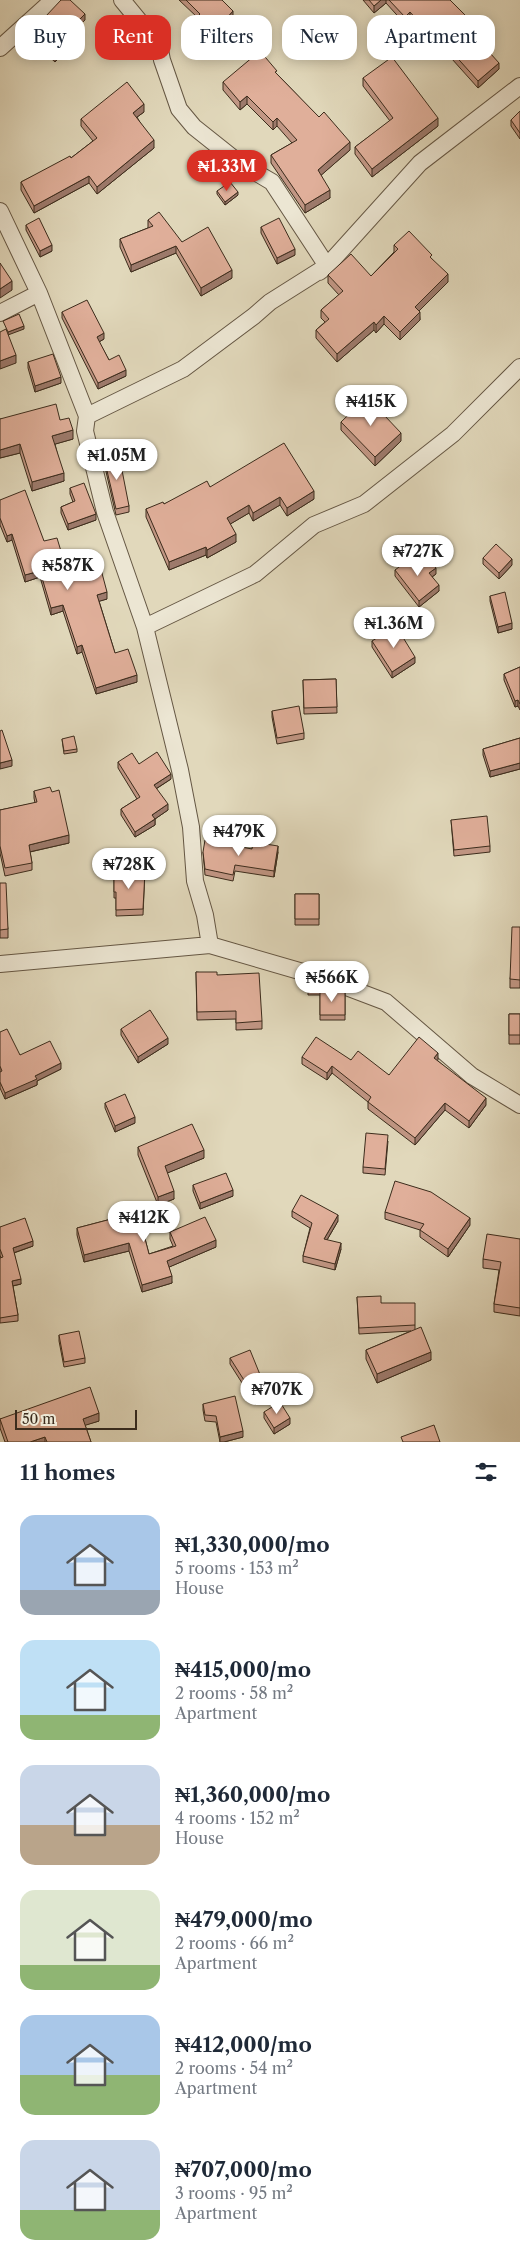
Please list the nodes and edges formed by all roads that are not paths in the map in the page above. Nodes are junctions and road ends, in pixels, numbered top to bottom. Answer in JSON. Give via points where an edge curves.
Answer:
{"nodes":[{"id":1,"x":53,"y":0,"type":"edge"},
{"id":2,"x":122,"y":0,"type":"edge"},
{"id":3,"x":0,"y":48,"type":"edge"},
{"id":4,"x":520,"y":86,"type":"edge"},
{"id":5,"x":0,"y":211,"type":"edge"},
{"id":6,"x":327,"y":266,"type":"junction"},
{"id":7,"x":39,"y":293,"type":"junction"},
{"id":8,"x":0,"y":313,"type":"edge"},
{"id":9,"x":520,"y":367,"type":"edge"},
{"id":10,"x":87,"y":416,"type":"junction"},
{"id":11,"x":145,"y":627,"type":"junction"},
{"id":12,"x":210,"y":945,"type":"junction"},
{"id":13,"x":0,"y":964,"type":"edge"},
{"id":14,"x":520,"y":1104,"type":"edge"}],
"edges":[{"from":1,"to":3,"type":"street"},
{"from":2,"to":6,"type":"street","via":[[159,45],[179,108],[194,127],[238,162],[272,182]]},
{"from":4,"to":6,"type":"street","via":[[420,163]]},
{"from":5,"to":7,"type":"street"},
{"from":6,"to":10,"type":"street","via":[[270,302],[183,369]]},
{"from":7,"to":8,"type":"street"},
{"from":7,"to":10,"type":"street"},
{"from":9,"to":11,"type":"street","via":[[452,434],[364,504],[314,525],[255,574]]},
{"from":10,"to":11,"type":"street","via":[[85,431],[105,512]]},
{"from":11,"to":12,"type":"street","via":[[191,827],[195,881]]},
{"from":12,"to":13,"type":"street"},
{"from":12,"to":14,"type":"street","via":[[320,977],[386,1002],[472,1076]]}]}
